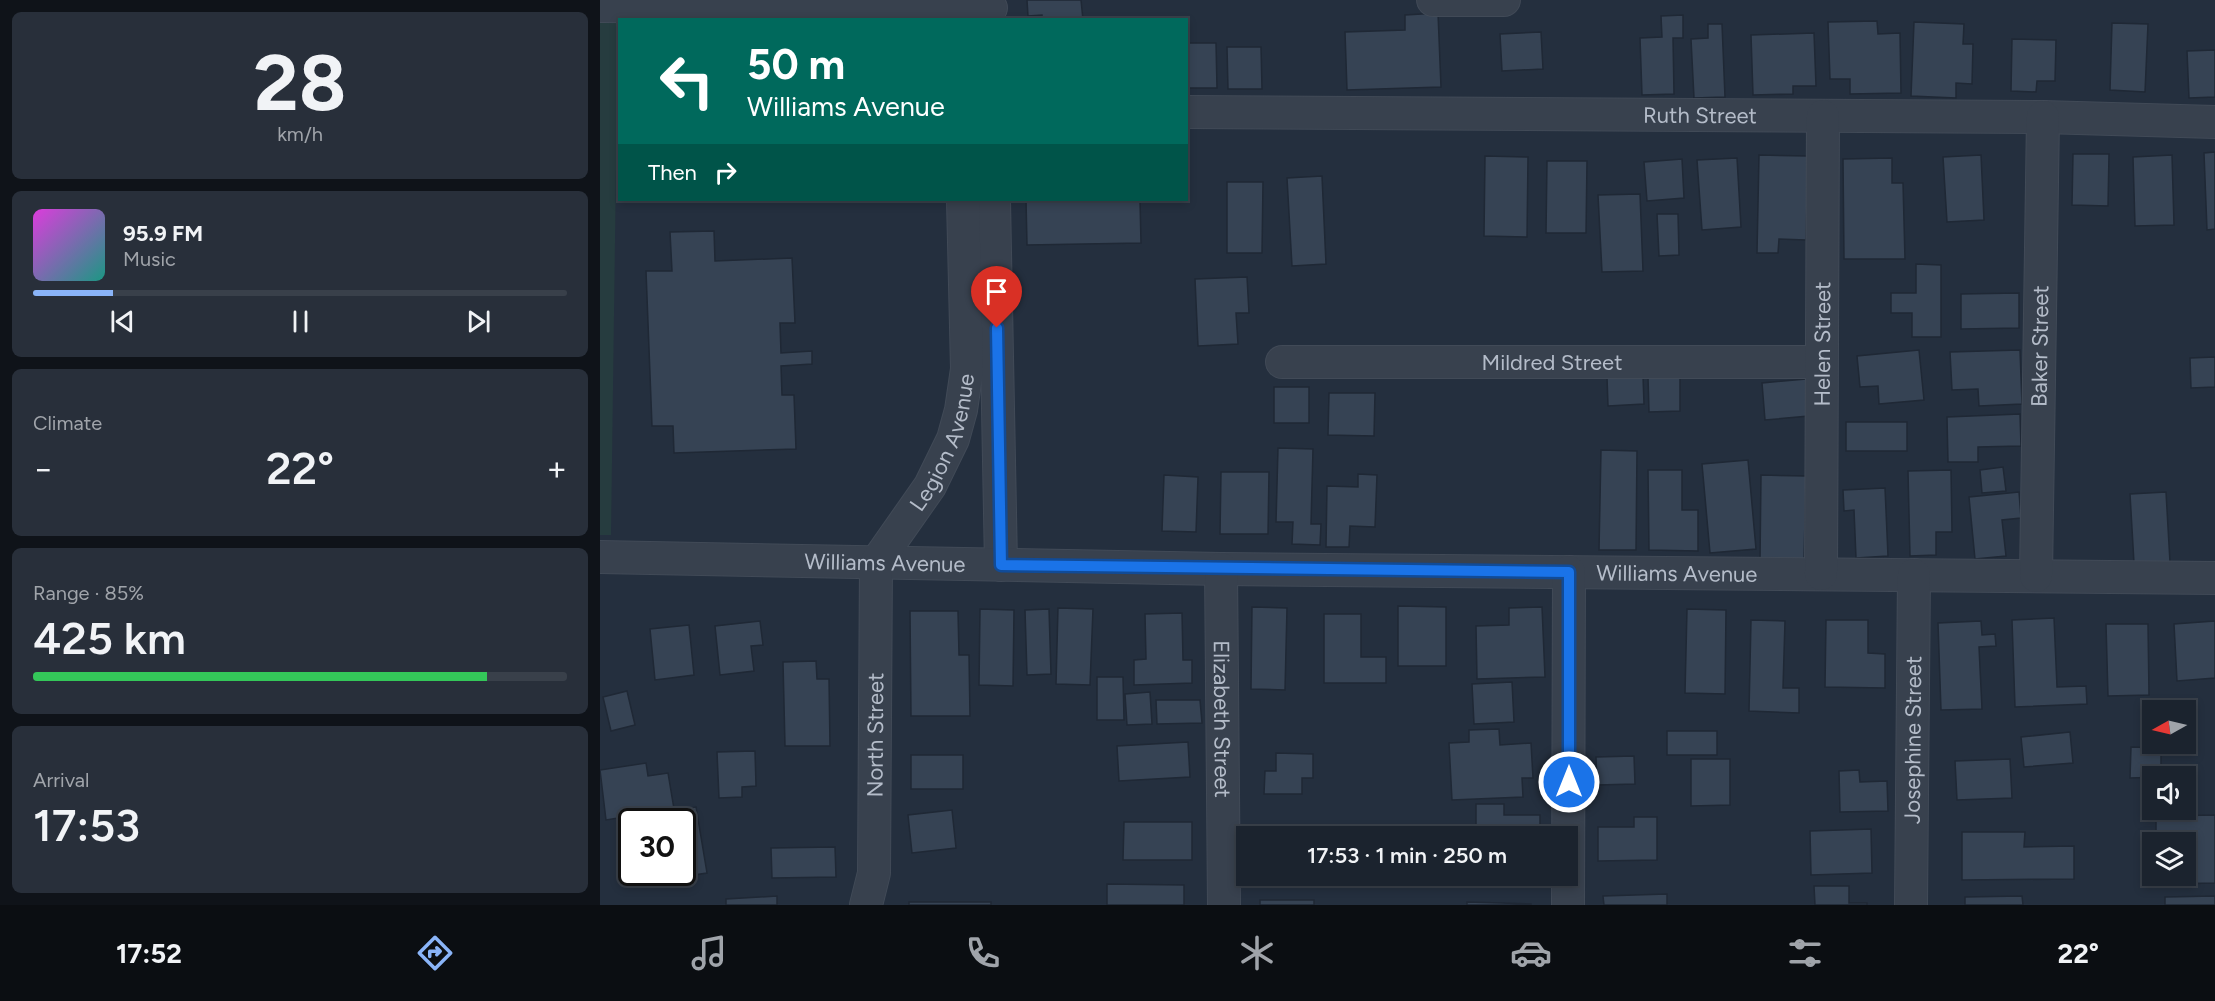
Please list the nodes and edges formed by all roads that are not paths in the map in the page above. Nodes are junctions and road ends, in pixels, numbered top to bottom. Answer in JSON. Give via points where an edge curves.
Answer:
{"nodes":[{"id":1,"x":1433,"y":0,"type":"edge"},
{"id":2,"x":1504,"y":0,"type":"edge"},
{"id":3,"x":600,"y":6,"type":"edge"},
{"id":4,"x":960,"y":9,"type":"edge"},
{"id":5,"x":991,"y":9,"type":"edge"},
{"id":6,"x":1188,"y":112,"type":"edge"},
{"id":7,"x":1823,"y":116,"type":"junction"},
{"id":8,"x":2043,"y":117,"type":"junction"},
{"id":9,"x":2215,"y":122,"type":"edge"},
{"id":10,"x":963,"y":201,"type":"edge"},
{"id":11,"x":994,"y":201,"type":"edge"},
{"id":12,"x":966,"y":349,"type":"junction"},
{"id":13,"x":997,"y":350,"type":"junction"},
{"id":14,"x":1821,"y":362,"type":"junction"},
{"id":15,"x":1282,"y":363,"type":"dead end"},
{"id":16,"x":600,"y":557,"type":"edge"},
{"id":17,"x":876,"y":563,"type":"junction"},
{"id":18,"x":1001,"y":565,"type":"junction"},
{"id":19,"x":1221,"y":569,"type":"junction"},
{"id":20,"x":1569,"y":572,"type":"junction"},
{"id":21,"x":1821,"y":574,"type":"junction"},
{"id":22,"x":1914,"y":575,"type":"junction"},
{"id":23,"x":2036,"y":576,"type":"junction"},
{"id":24,"x":2215,"y":578,"type":"edge"},
{"id":25,"x":866,"y":905,"type":"edge"},
{"id":26,"x":1224,"y":905,"type":"edge"},
{"id":27,"x":1568,"y":905,"type":"edge"},
{"id":28,"x":1911,"y":905,"type":"edge"}],
"edges":[{"from":1,"to":2,"type":"street"},
{"from":3,"to":4,"type":"street"},
{"from":4,"to":5,"type":"street"},
{"from":6,"to":7,"type":"street","name":"Ruth Street"},
{"from":7,"to":8,"type":"street","name":"Ruth Street"},
{"from":7,"to":14,"type":"street","name":"Helen Street"},
{"from":8,"to":9,"type":"street","name":"Ruth Street"},
{"from":8,"to":23,"type":"street","name":"Baker Street"},
{"from":10,"to":12,"type":"street","name":"Legion Avenue"},
{"from":11,"to":13,"type":"street","name":"Legion Avenue"},
{"from":12,"to":13,"type":"street"},
{"from":12,"to":17,"type":"street","name":"Legion Avenue","via":[[961,411],[953,439],[930,486]]},
{"from":13,"to":18,"type":"street","name":"Legion Avenue"},
{"from":14,"to":15,"type":"street","name":"Mildred Street"},
{"from":14,"to":21,"type":"street","name":"Helen Street"},
{"from":16,"to":17,"type":"street","name":"Williams Avenue"},
{"from":17,"to":18,"type":"street","name":"Williams Avenue"},
{"from":17,"to":25,"type":"street","name":"North Street","via":[[874,873]]},
{"from":18,"to":19,"type":"street","name":"Williams Avenue"},
{"from":19,"to":20,"type":"street","name":"Williams Avenue"},
{"from":19,"to":26,"type":"street","name":"Elizabeth Street"},
{"from":20,"to":21,"type":"street","name":"Williams Avenue"},
{"from":20,"to":27,"type":"street"},
{"from":21,"to":22,"type":"street","name":"Williams Avenue"},
{"from":22,"to":23,"type":"street","name":"Williams Avenue"},
{"from":22,"to":28,"type":"street","name":"Josephine Street"},
{"from":23,"to":24,"type":"street","name":"Williams Avenue"}]}
